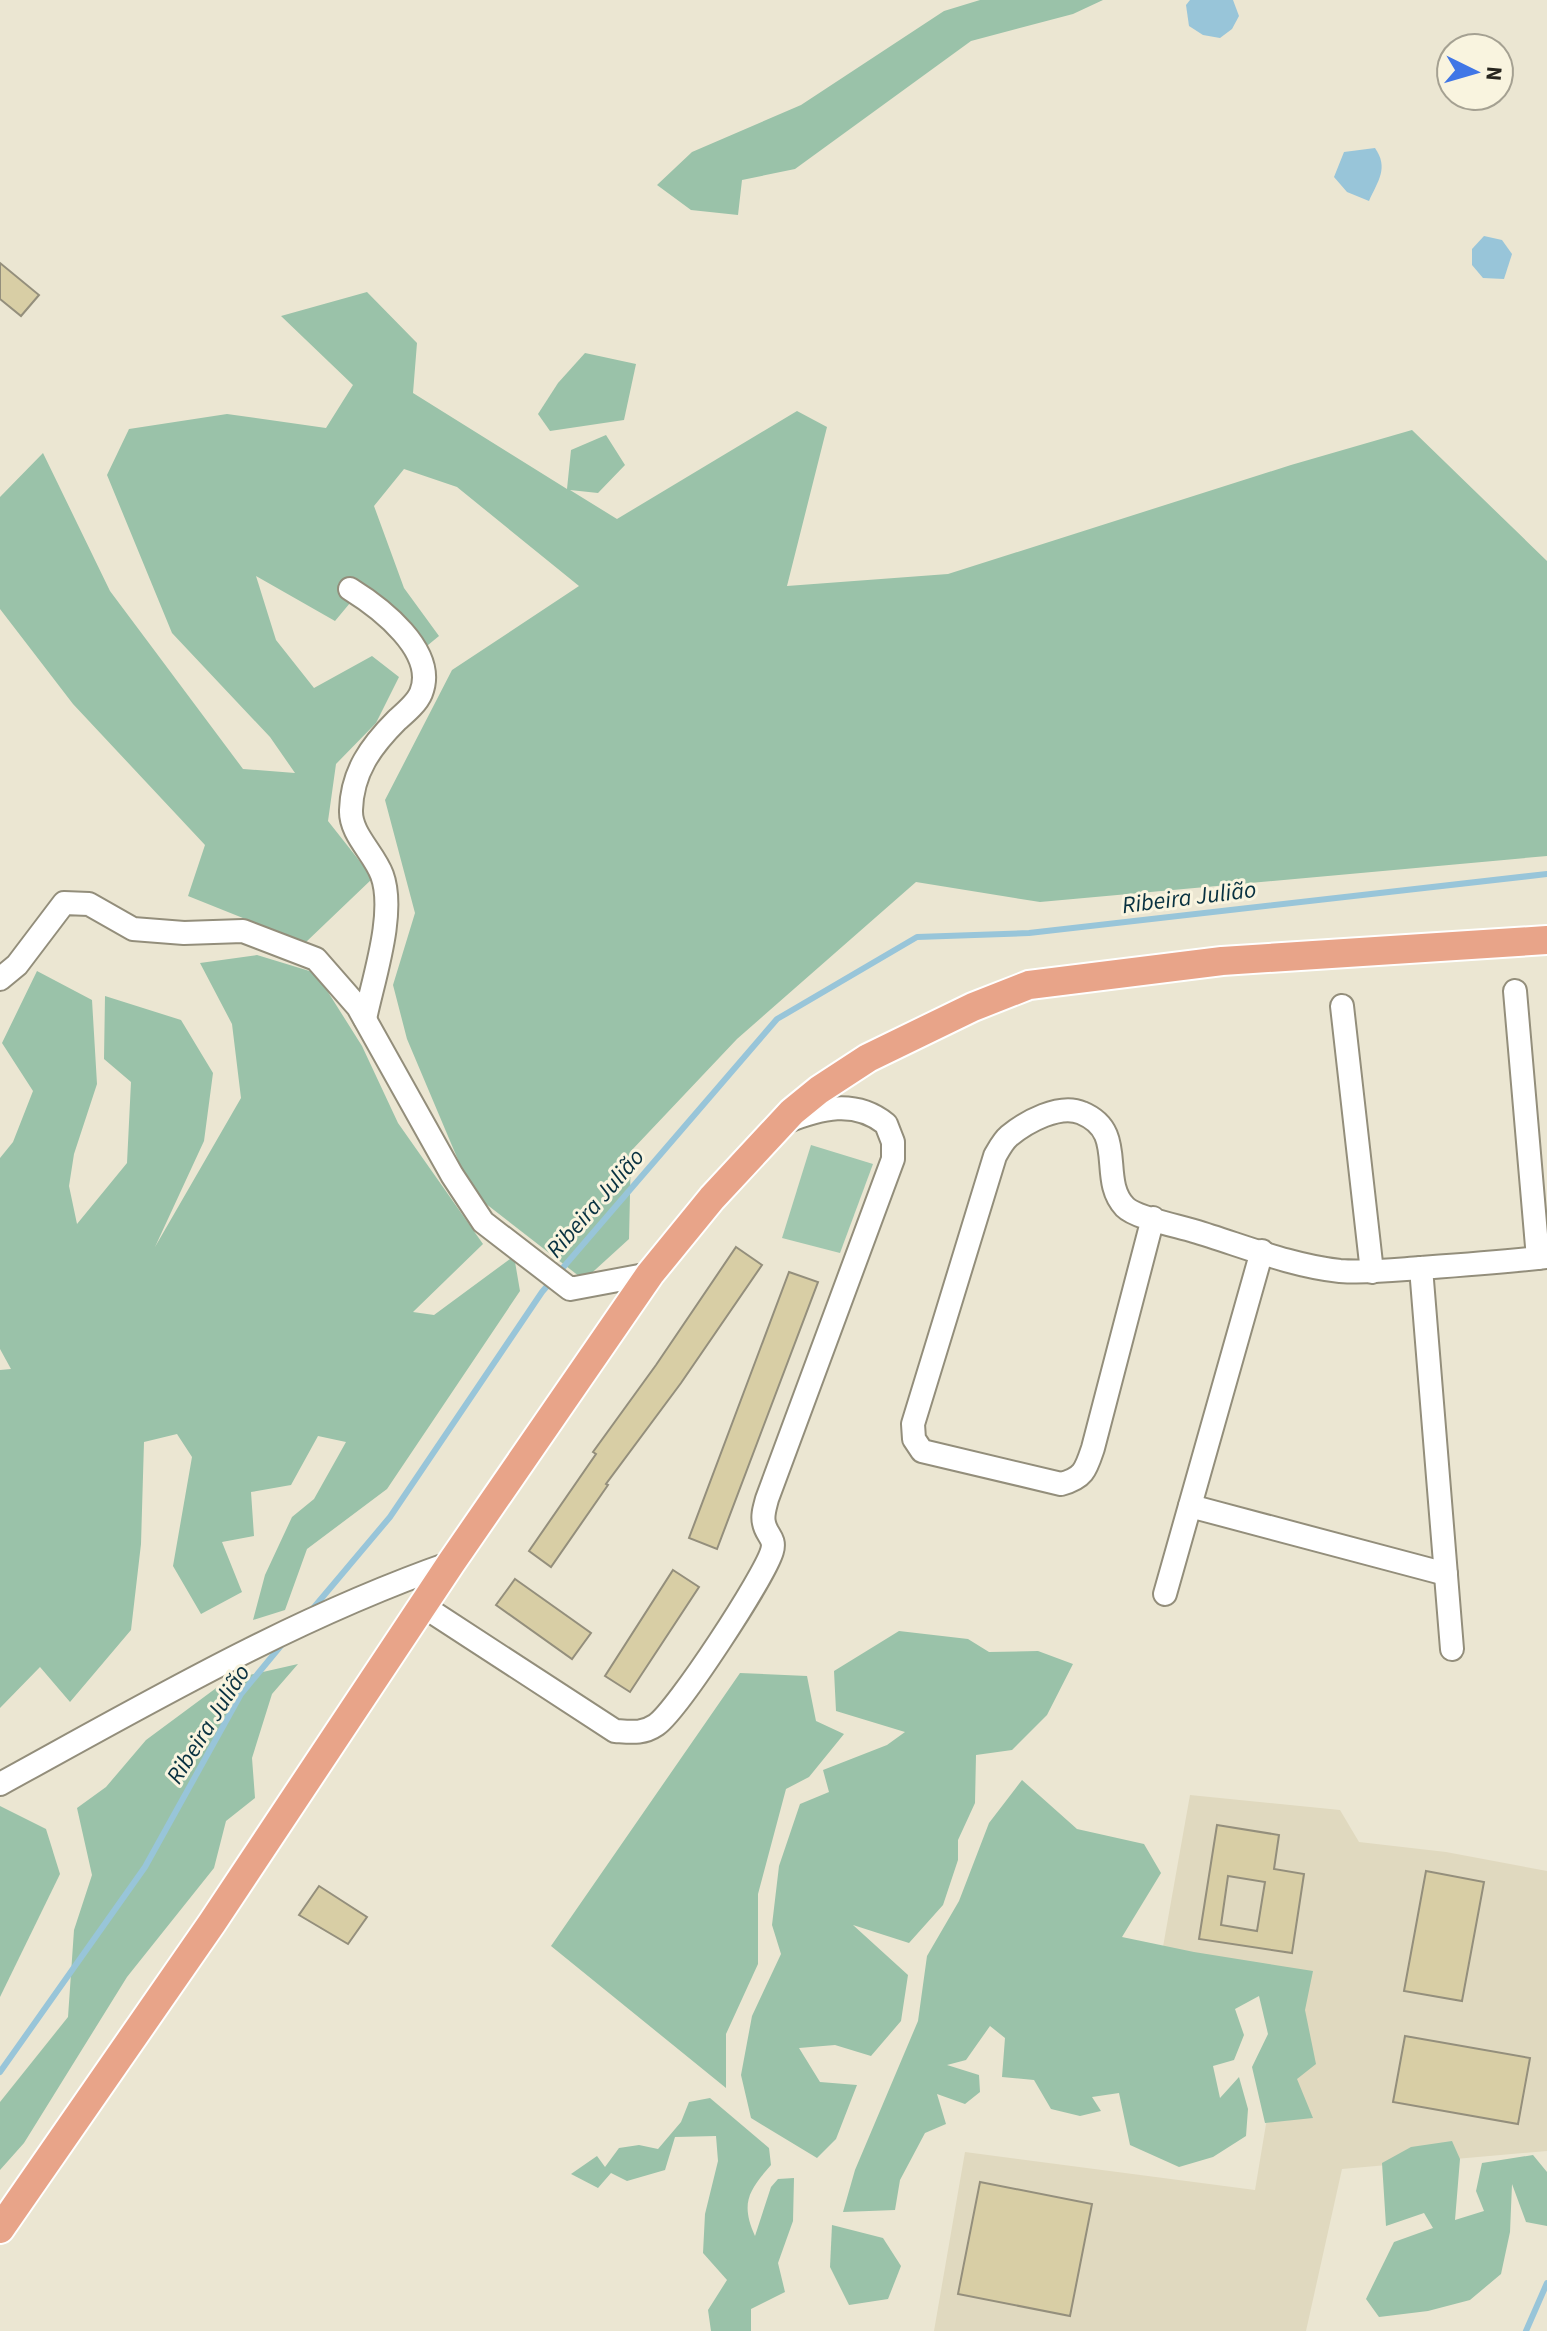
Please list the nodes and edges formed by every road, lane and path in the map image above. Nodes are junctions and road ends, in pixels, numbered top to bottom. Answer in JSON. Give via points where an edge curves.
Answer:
{"nodes":[{"id":1,"x":350,"y":589,"type":"dead end"},
{"id":2,"x":1547,"y":940,"type":"edge"},
{"id":3,"x":0,"y":979,"type":"edge"},
{"id":4,"x":1515,"y":991,"type":"dead end"},
{"id":5,"x":1342,"y":1006,"type":"dead end"},
{"id":6,"x":365,"y":1019,"type":"junction"},
{"id":7,"x":777,"y":1126,"type":"junction"},
{"id":8,"x":1153,"y":1218,"type":"junction"},
{"id":9,"x":1262,"y":1251,"type":"junction"},
{"id":10,"x":1542,"y":1258,"type":"edge"},
{"id":11,"x":1421,"y":1268,"type":"junction"},
{"id":12,"x":1372,"y":1272,"type":"junction"},
{"id":13,"x":650,"y":1274,"type":"junction"},
{"id":14,"x":1190,"y":1506,"type":"junction"},
{"id":15,"x":451,"y":1563,"type":"junction"},
{"id":16,"x":1446,"y":1574,"type":"junction"},
{"id":17,"x":1165,"y":1594,"type":"dead end"},
{"id":18,"x":423,"y":1606,"type":"junction"},
{"id":19,"x":1452,"y":1649,"type":"dead end"},
{"id":20,"x":0,"y":1784,"type":"edge"},
{"id":21,"x":0,"y":2229,"type":"edge"}],
"edges":[{"from":1,"to":6,"type":"lane","via":[[379,607],[406,635],[423,675],[422,693],[372,746],[351,806],[351,821],[382,875],[386,897]]},
{"from":2,"to":7,"type":"main road","via":[[1222,961],[1029,985],[868,1058]]},
{"from":3,"to":6,"type":"lane","via":[[64,903],[89,904],[133,929],[243,931],[316,959]]},
{"from":4,"to":10,"type":"lane"},
{"from":5,"to":12,"type":"lane"},
{"from":6,"to":13,"type":"lane","via":[[483,1222],[570,1289]]},
{"from":7,"to":13,"type":"main road"},
{"from":7,"to":18,"type":"lane","via":[[807,1114],[858,1109],[886,1124],[893,1159],[767,1499],[764,1523],[774,1543],[771,1555],[694,1678],[659,1724],[640,1733],[615,1731]]},
{"from":8,"to":8,"type":"lane","via":[[1087,1468],[1061,1484],[922,1451],[913,1424],[986,1183],[1007,1137],[1061,1110],[1079,1111],[1099,1122],[1108,1138],[1124,1206]]},
{"from":8,"to":9,"type":"lane"},
{"from":9,"to":12,"type":"lane","via":[[1339,1271]]},
{"from":9,"to":14,"type":"lane"},
{"from":10,"to":11,"type":"lane"},
{"from":11,"to":12,"type":"lane"},
{"from":11,"to":16,"type":"lane"},
{"from":13,"to":15,"type":"main road"},
{"from":14,"to":16,"type":"lane"},
{"from":14,"to":17,"type":"lane"},
{"from":15,"to":18,"type":"main road"},
{"from":15,"to":20,"type":"lane","via":[[389,1585],[237,1656]]},
{"from":16,"to":19,"type":"lane"},
{"from":18,"to":21,"type":"main road"}]}
